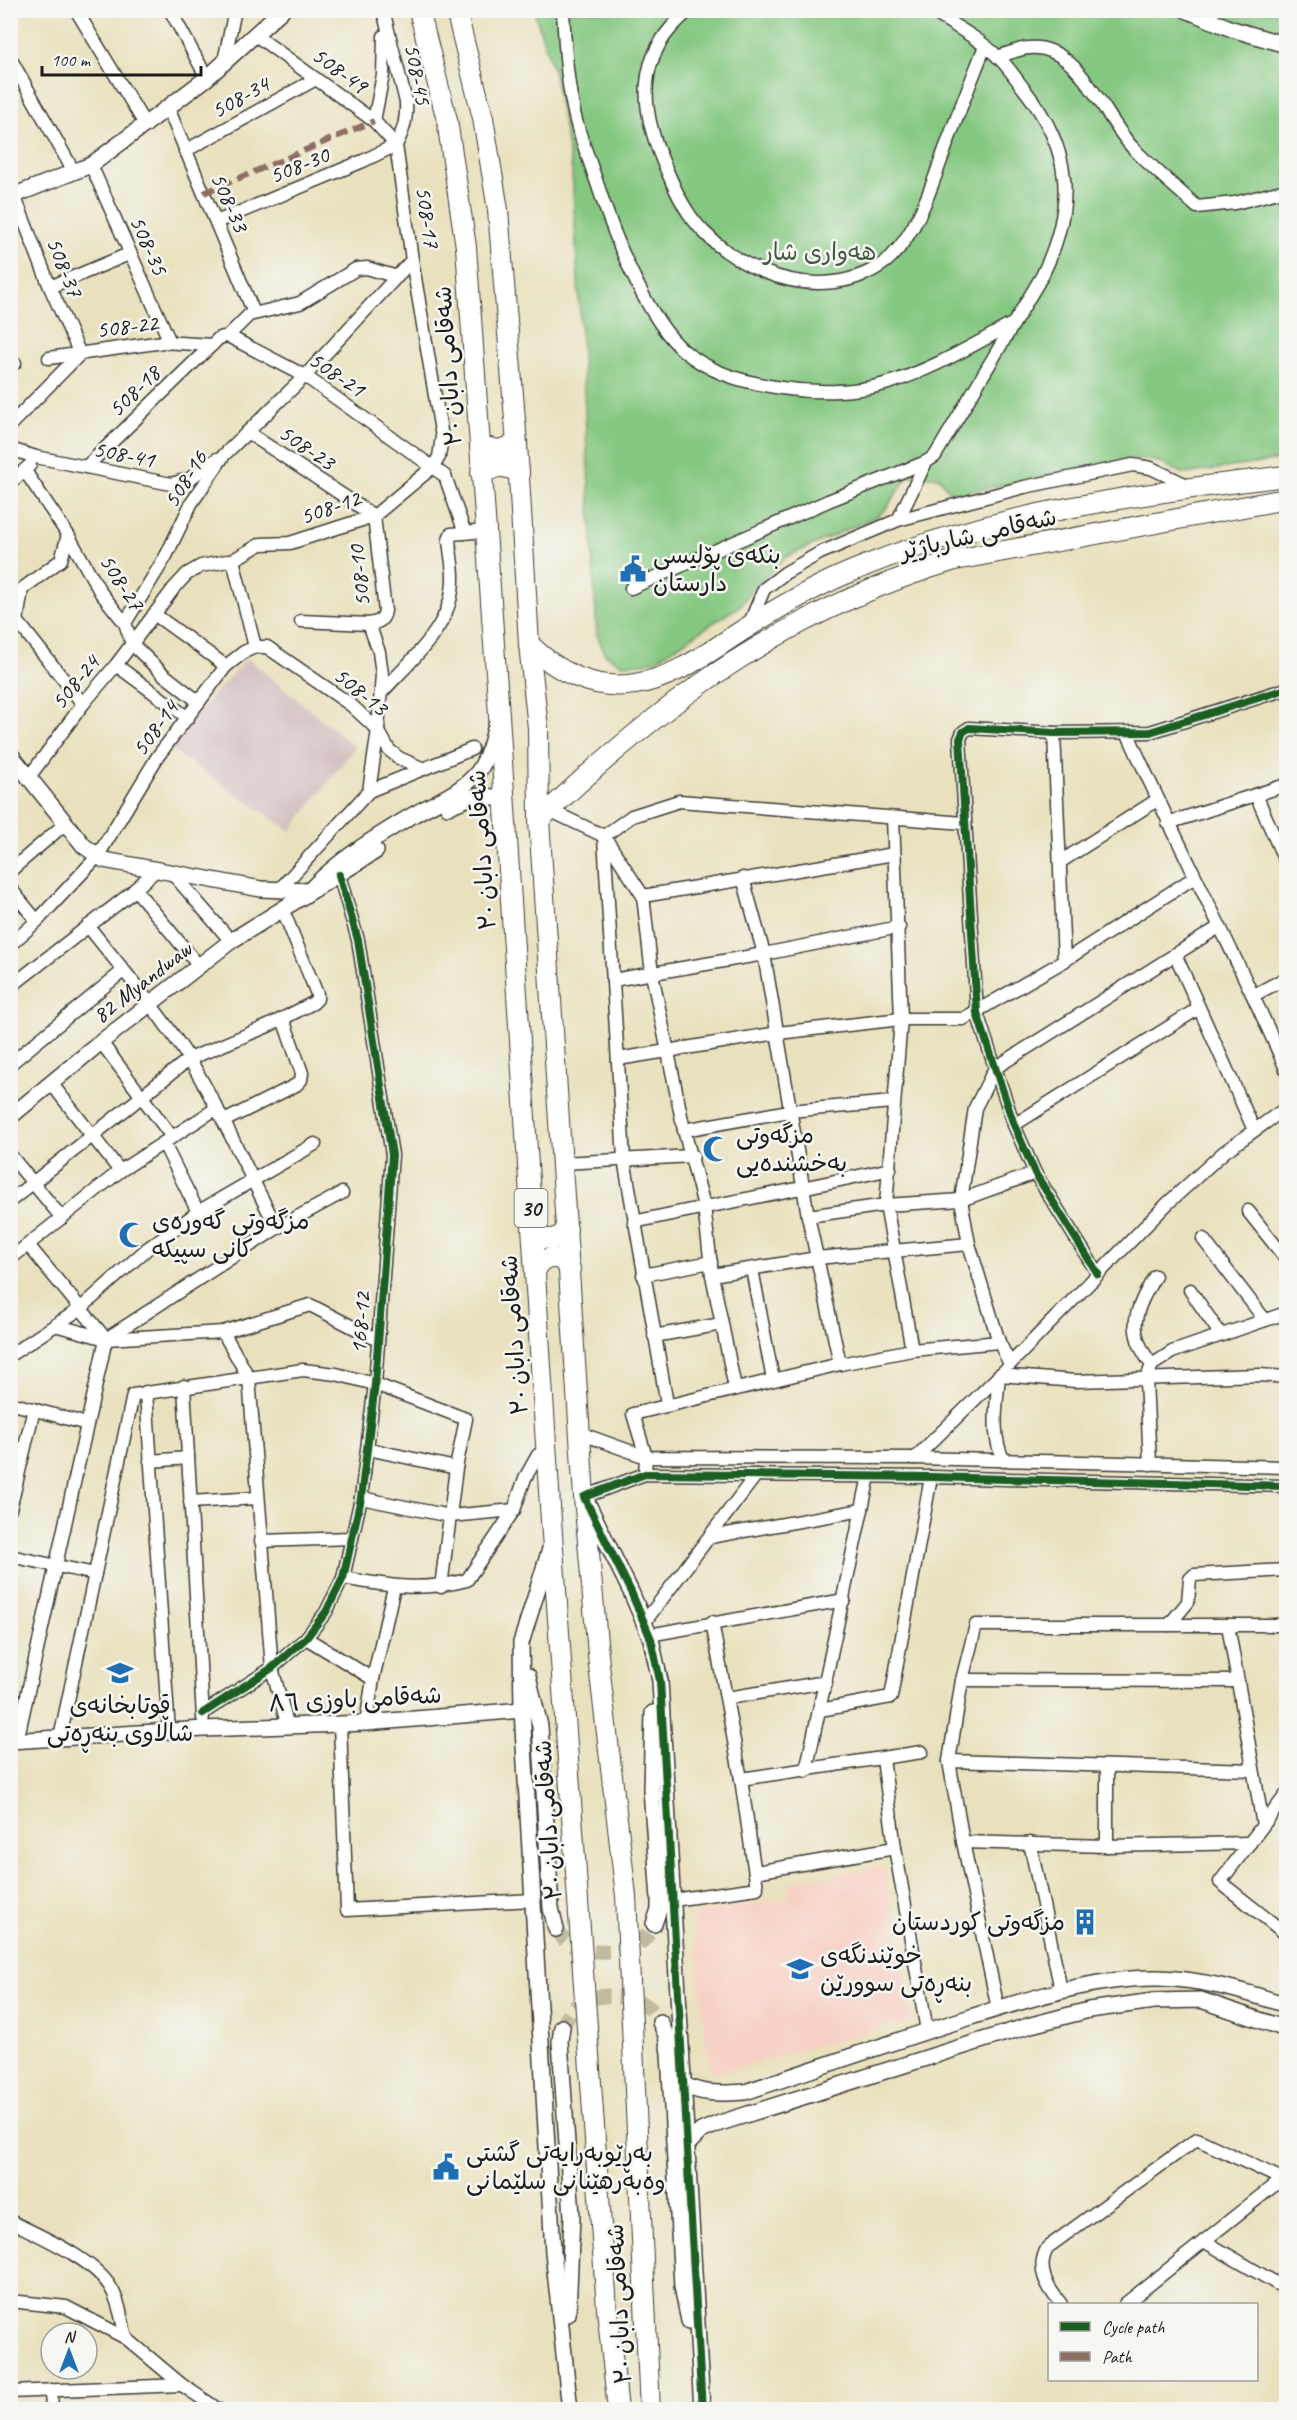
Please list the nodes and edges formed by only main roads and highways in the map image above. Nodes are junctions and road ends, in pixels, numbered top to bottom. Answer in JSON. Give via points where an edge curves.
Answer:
{"nodes":[{"id":1,"x":419,"y":10,"type":"edge"},
{"id":2,"x":456,"y":10,"type":"edge"},
{"id":3,"x":518,"y":444,"type":"junction"},
{"id":4,"x":480,"y":446,"type":"junction"},
{"id":5,"x":519,"y":471,"type":"junction"},
{"id":6,"x":481,"y":473,"type":"junction"},
{"id":7,"x":1287,"y":476,"type":"edge"},
{"id":8,"x":1287,"y":499,"type":"edge"},
{"id":9,"x":529,"y":644,"type":"junction"},
{"id":10,"x":544,"y":815,"type":"junction"},
{"id":11,"x":532,"y":1227,"type":"junction"},
{"id":12,"x":567,"y":1229,"type":"junction"},
{"id":13,"x":570,"y":1269,"type":"junction"},
{"id":14,"x":535,"y":1272,"type":"junction"},
{"id":15,"x":618,"y":2409,"type":"edge"},
{"id":16,"x":650,"y":2409,"type":"edge"}],
"edges":[{"from":1,"to":4,"type":"main road","name":"شەقامی دابان ٣٠","number":"30","via":[[444,106],[459,190]]},
{"from":2,"to":3,"type":"main road","name":"شەقامی دابان ٣٠","number":"30","via":[[493,171]]},
{"from":3,"to":4,"type":"main road","via":[[499,450]]},
{"from":3,"to":5,"type":"main road","name":"شەقامی دابان ٣٠","number":"30"},
{"from":4,"to":6,"type":"main road","name":"شەقامی دابان ٣٠","number":"30"},
{"from":5,"to":6,"type":"main road","via":[[500,466]]},
{"from":5,"to":9,"type":"main road","name":"شەقامی دابان ٣٠","number":"30"},
{"from":6,"to":11,"type":"main road","name":"شەقامی دابان ٣٠","number":"30"},
{"from":7,"to":9,"type":"main road","name":"شەقامی شارباژێر","via":[[1191,487],[1042,513],[951,535],[848,573],[791,601],[704,655],[650,681],[622,686],[594,683],[566,672]]},
{"from":8,"to":10,"type":"main road","name":"شەقامی شارباژێر","via":[[955,560],[857,595],[795,625],[703,682],[627,740]]},
{"from":9,"to":10,"type":"main road","name":"شەقامی دابان ٣٠","number":"30"},
{"from":10,"to":12,"type":"main road","name":"شەقامی دابان ٣٠","number":"30"},
{"from":11,"to":12,"type":"main road","via":[[546,1239],[561,1236]]},
{"from":11,"to":14,"type":"main road","name":"شەقامی دابان ٣٠","number":"30"},
{"from":12,"to":13,"type":"main road","name":"شەقامی دابان ٣٠","number":"30"},
{"from":13,"to":14,"type":"main road","via":[[561,1259],[551,1257],[539,1264]]},
{"from":13,"to":16,"type":"main road","name":"شەقامی دابان ٣٠","number":"30","via":[[599,1665],[626,1896]]},
{"from":14,"to":15,"type":"main road","name":"شەقامی دابان ٣٠","number":"30"}]}
